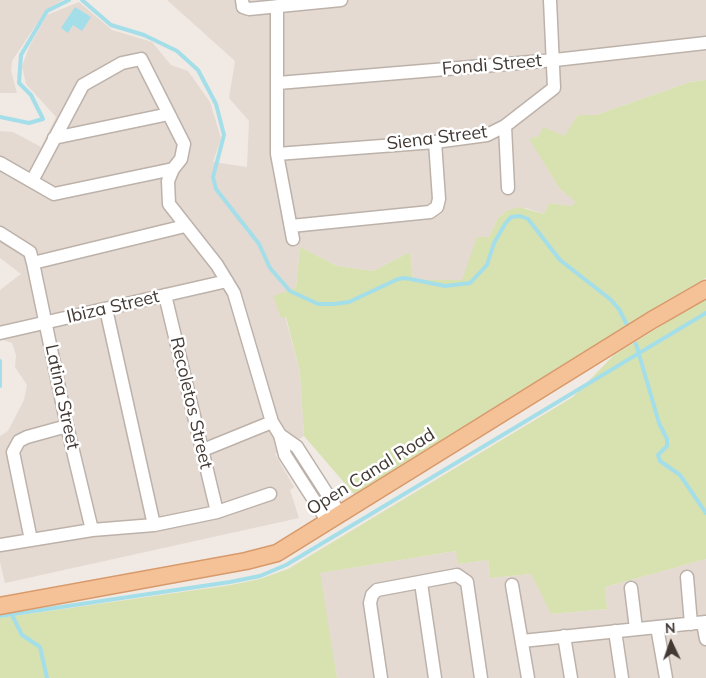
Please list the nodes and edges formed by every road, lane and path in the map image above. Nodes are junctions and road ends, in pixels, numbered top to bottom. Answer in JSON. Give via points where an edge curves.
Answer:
{"nodes":[{"id":1,"x":341,"y":0,"type":"edge"},
{"id":2,"x":550,"y":0,"type":"edge"},
{"id":3,"x":313,"y":1,"type":"edge"},
{"id":4,"x":242,"y":4,"type":"edge"},
{"id":5,"x":278,"y":6,"type":"junction"},
{"id":6,"x":706,"y":43,"type":"edge"},
{"id":7,"x":554,"y":60,"type":"junction"},
{"id":8,"x":278,"y":83,"type":"junction"},
{"id":9,"x":169,"y":114,"type":"junction"},
{"id":10,"x":505,"y":126,"type":"junction"},
{"id":11,"x":54,"y":138,"type":"junction"},
{"id":12,"x":435,"y":142,"type":"junction"},
{"id":13,"x":277,"y":154,"type":"junction"},
{"id":14,"x":0,"y":163,"type":"edge"},
{"id":15,"x":173,"y":169,"type":"junction"},
{"id":16,"x":32,"y":181,"type":"junction"},
{"id":17,"x":508,"y":188,"type":"dead end"},
{"id":18,"x":184,"y":226,"type":"junction"},
{"id":19,"x":291,"y":226,"type":"junction"},
{"id":20,"x":0,"y":233,"type":"edge"},
{"id":21,"x":293,"y":240,"type":"dead end"},
{"id":22,"x":34,"y":263,"type":"junction"},
{"id":23,"x":227,"y":281,"type":"junction"},
{"id":24,"x":706,"y":289,"type":"edge"},
{"id":25,"x":166,"y":295,"type":"junction"},
{"id":26,"x":106,"y":308,"type":"junction"},
{"id":27,"x":46,"y":324,"type":"junction"},
{"id":28,"x":0,"y":333,"type":"edge"},
{"id":29,"x":272,"y":422,"type":"junction"},
{"id":30,"x":67,"y":426,"type":"junction"},
{"id":31,"x":280,"y":435,"type":"junction"},
{"id":32,"x":203,"y":450,"type":"junction"},
{"id":33,"x":314,"y":473,"type":"junction"},
{"id":34,"x":301,"y":481,"type":"junction"},
{"id":35,"x":270,"y":494,"type":"dead end"},
{"id":36,"x":217,"y":512,"type":"junction"},
{"id":37,"x":334,"y":518,"type":"junction"},
{"id":38,"x":154,"y":525,"type":"junction"},
{"id":39,"x":92,"y":530,"type":"junction"},
{"id":40,"x":31,"y":540,"type":"junction"},
{"id":41,"x":0,"y":545,"type":"edge"},
{"id":42,"x":686,"y":577,"type":"dead end"},
{"id":43,"x":421,"y":583,"type":"junction"},
{"id":44,"x":512,"y":585,"type":"dead end"},
{"id":45,"x":631,"y":588,"type":"dead end"},
{"id":46,"x":0,"y":598,"type":"edge"},
{"id":47,"x":24,"y":602,"type":"junction"},
{"id":48,"x":0,"y":606,"type":"edge"},
{"id":49,"x":700,"y":623,"type":"edge"},
{"id":50,"x":657,"y":627,"type":"junction"},
{"id":51,"x":636,"y":629,"type":"junction"},
{"id":52,"x":615,"y":632,"type":"junction"},
{"id":53,"x":564,"y":636,"type":"junction"},
{"id":54,"x":706,"y":638,"type":"edge"},
{"id":55,"x":522,"y":641,"type":"junction"},
{"id":56,"x":381,"y":678,"type":"edge"},
{"id":57,"x":435,"y":678,"type":"edge"},
{"id":58,"x":481,"y":678,"type":"edge"},
{"id":59,"x":528,"y":678,"type":"edge"},
{"id":60,"x":571,"y":678,"type":"edge"},
{"id":61,"x":622,"y":678,"type":"edge"},
{"id":62,"x":666,"y":678,"type":"edge"}],
"edges":[{"from":1,"to":3,"type":"street"},
{"from":2,"to":7,"type":"street","name":"Siena Street"},
{"from":3,"to":5,"type":"street"},
{"from":4,"to":5,"type":"street","via":[[249,9]]},
{"from":5,"to":8,"type":"street"},
{"from":6,"to":7,"type":"street","name":"Fondi Street"},
{"from":7,"to":8,"type":"street","name":"Fondi Street"},
{"from":7,"to":10,"type":"street","name":"Siena Street","via":[[554,88]]},
{"from":8,"to":13,"type":"street"},
{"from":9,"to":11,"type":"street"},
{"from":9,"to":11,"type":"street","via":[[141,59],[122,63],[82,86]]},
{"from":9,"to":15,"type":"street","via":[[184,144],[181,158]]},
{"from":10,"to":12,"type":"street","name":"Siena Street","via":[[488,135]]},
{"from":10,"to":17,"type":"street"},
{"from":11,"to":16,"type":"street"},
{"from":12,"to":13,"type":"street","name":"Siena Street"},
{"from":12,"to":19,"type":"street","via":[[439,199],[437,207],[430,212]]},
{"from":13,"to":19,"type":"street"},
{"from":14,"to":16,"type":"street"},
{"from":15,"to":16,"type":"street","via":[[54,194]]},
{"from":15,"to":18,"type":"street","via":[[168,182],[169,204]]},
{"from":18,"to":22,"type":"street"},
{"from":18,"to":23,"type":"street"},
{"from":19,"to":21,"type":"street"},
{"from":20,"to":22,"type":"street","via":[[30,252]]},
{"from":22,"to":27,"type":"street","name":"Latina Street"},
{"from":23,"to":25,"type":"street","name":"Ibiza Street"},
{"from":23,"to":29,"type":"street","via":[[239,307]]},
{"from":24,"to":37,"type":"main road","name":"Open Canal Road"},
{"from":25,"to":26,"type":"street","name":"Ibiza Street"},
{"from":25,"to":32,"type":"street","name":"Recoletos Street"},
{"from":26,"to":27,"type":"street","name":"Ibiza Street"},
{"from":26,"to":38,"type":"street"},
{"from":27,"to":28,"type":"street","name":"Ibiza Street"},
{"from":27,"to":30,"type":"street","name":"Latina Street"},
{"from":29,"to":31,"type":"street"},
{"from":29,"to":32,"type":"street"},
{"from":30,"to":39,"type":"street","name":"Latina Street"},
{"from":30,"to":40,"type":"street","via":[[27,437],[13,452]]},
{"from":31,"to":33,"type":"street","via":[[297,447]]},
{"from":31,"to":34,"type":"street","via":[[285,456]]},
{"from":32,"to":36,"type":"street","name":"Recoletos Street"},
{"from":33,"to":34,"type":"street"},
{"from":33,"to":37,"type":"street"},
{"from":34,"to":37,"type":"street"},
{"from":35,"to":36,"type":"street"},
{"from":36,"to":38,"type":"street"},
{"from":37,"to":47,"type":"main road","name":"Open Canal Road","via":[[292,544],[261,558]]},
{"from":38,"to":39,"type":"street"},
{"from":39,"to":40,"type":"street"},
{"from":40,"to":41,"type":"street"},
{"from":42,"to":49,"type":"street"},
{"from":43,"to":56,"type":"street","via":[[377,590],[372,595],[370,603]]},
{"from":43,"to":57,"type":"street"},
{"from":43,"to":58,"type":"street","via":[[457,576],[467,582]]},
{"from":44,"to":55,"type":"street"},
{"from":45,"to":51,"type":"street"},
{"from":46,"to":47,"type":"main road","name":"Open Canal Road"},
{"from":47,"to":48,"type":"main road","name":"Open Canal Road"},
{"from":49,"to":50,"type":"street"},
{"from":49,"to":54,"type":"street"},
{"from":50,"to":51,"type":"street"},
{"from":50,"to":62,"type":"street"},
{"from":51,"to":52,"type":"street"},
{"from":52,"to":53,"type":"street"},
{"from":52,"to":61,"type":"street"},
{"from":53,"to":55,"type":"street"},
{"from":53,"to":60,"type":"street"},
{"from":55,"to":59,"type":"street"}]}
